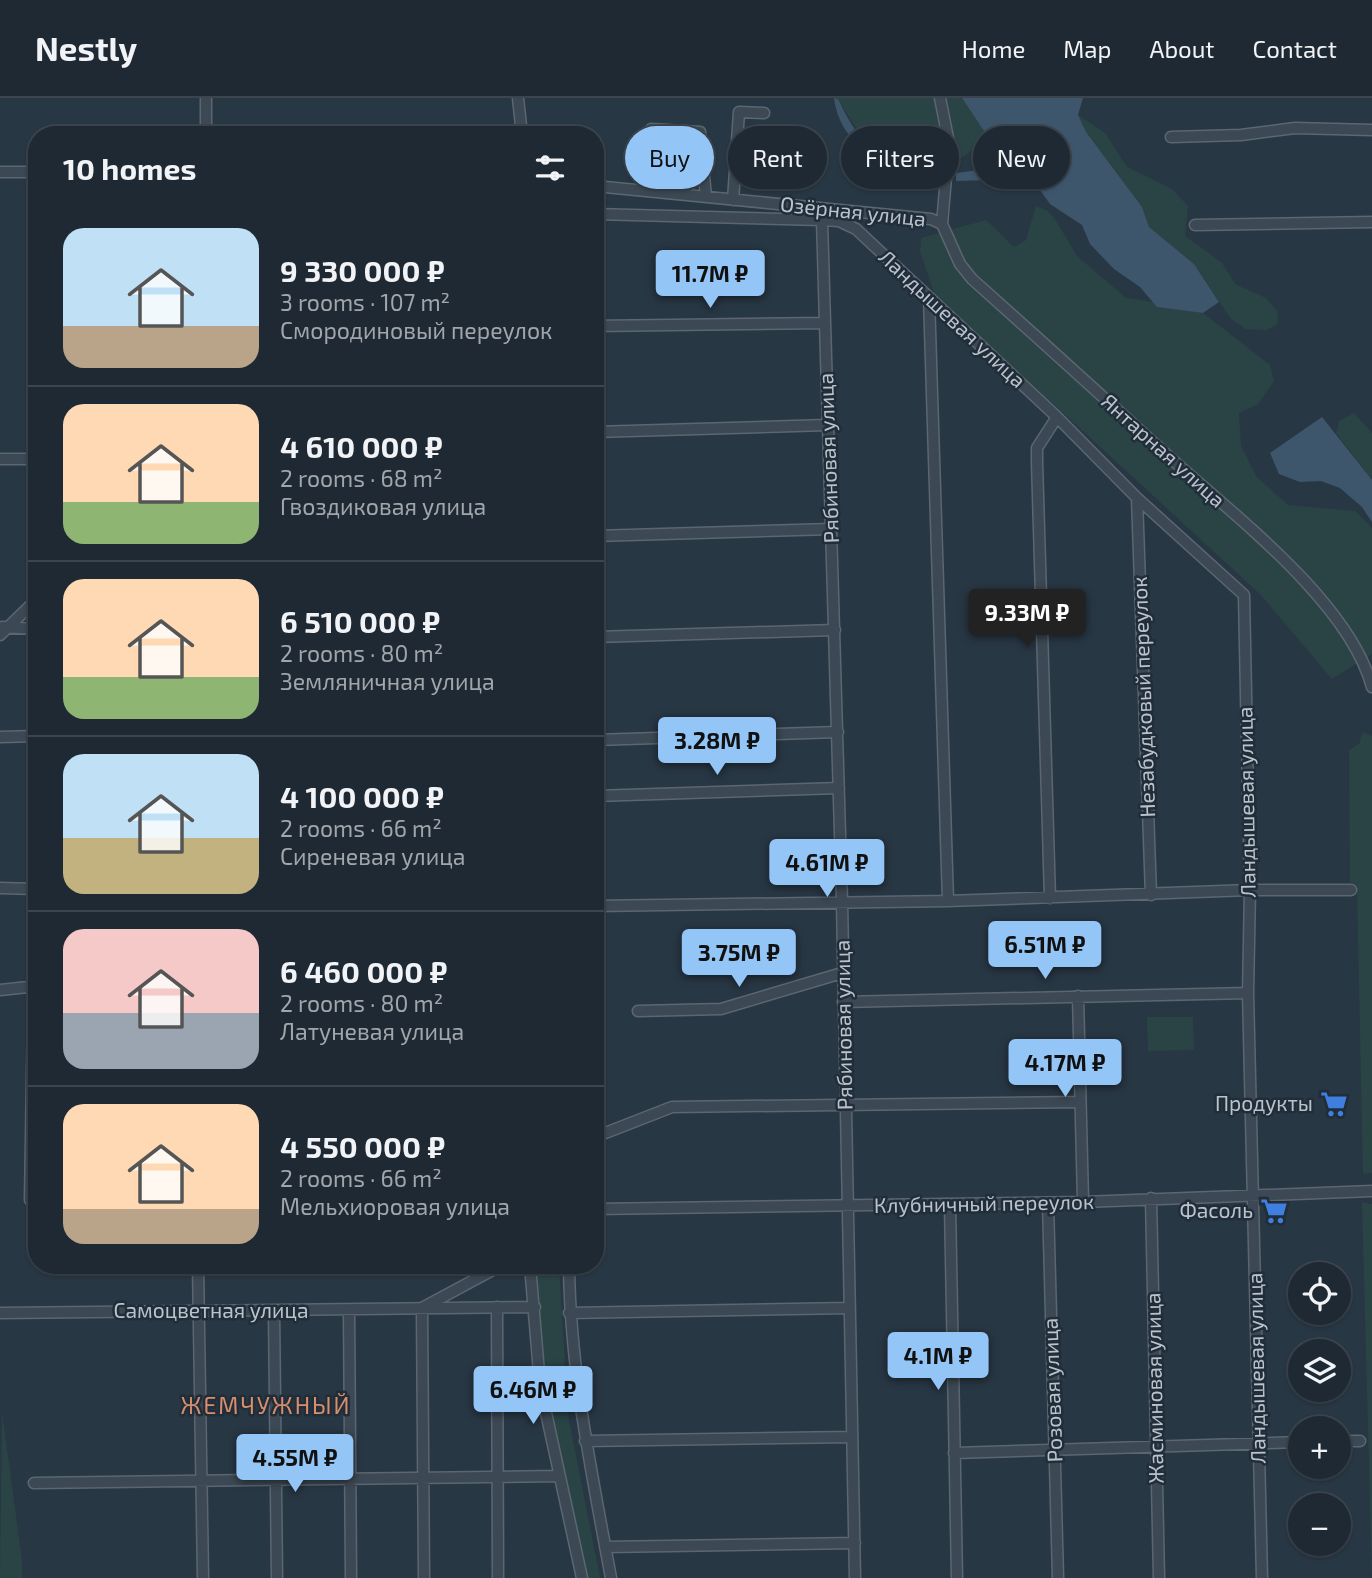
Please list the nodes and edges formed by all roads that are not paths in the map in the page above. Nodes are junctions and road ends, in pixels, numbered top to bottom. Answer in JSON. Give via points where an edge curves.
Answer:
{"nodes":[{"id":1,"x":206,"y":98,"type":"edge"},
{"id":2,"x":518,"y":98,"type":"edge"},
{"id":3,"x":940,"y":98,"type":"edge"},
{"id":4,"x":764,"y":113,"type":"dead end"},
{"id":5,"x":206,"y":126,"type":"edge"},
{"id":6,"x":521,"y":126,"type":"edge"},
{"id":7,"x":1372,"y":130,"type":"edge"},
{"id":8,"x":1171,"y":137,"type":"dead end"},
{"id":9,"x":0,"y":172,"type":"edge"},
{"id":10,"x":28,"y":172,"type":"edge"},
{"id":11,"x":604,"y":187,"type":"edge"},
{"id":12,"x":705,"y":189,"type":"edge"},
{"id":13,"x":706,"y":197,"type":"junction"},
{"id":14,"x":733,"y":200,"type":"junction"},
{"id":15,"x":604,"y":214,"type":"edge"},
{"id":16,"x":822,"y":220,"type":"junction"},
{"id":17,"x":1372,"y":222,"type":"edge"},
{"id":18,"x":942,"y":224,"type":"junction"},
{"id":19,"x":1195,"y":225,"type":"dead end"},
{"id":20,"x":929,"y":298,"type":"junction"},
{"id":21,"x":825,"y":323,"type":"junction"},
{"id":22,"x":604,"y":326,"type":"edge"},
{"id":23,"x":1057,"y":417,"type":"junction"},
{"id":24,"x":827,"y":425,"type":"junction"},
{"id":25,"x":604,"y":432,"type":"edge"},
{"id":26,"x":28,"y":458,"type":"edge"},
{"id":27,"x":0,"y":459,"type":"edge"},
{"id":28,"x":1138,"y":498,"type":"junction"},
{"id":29,"x":831,"y":529,"type":"junction"},
{"id":30,"x":604,"y":536,"type":"edge"},
{"id":31,"x":28,"y":607,"type":"edge"},
{"id":32,"x":28,"y":629,"type":"edge"},
{"id":33,"x":3,"y":630,"type":"edge"},
{"id":34,"x":835,"y":630,"type":"junction"},
{"id":35,"x":604,"y":638,"type":"edge"},
{"id":36,"x":1371,"y":680,"type":"edge"},
{"id":37,"x":838,"y":732,"type":"junction"},
{"id":38,"x":28,"y":736,"type":"edge"},
{"id":39,"x":0,"y":737,"type":"edge"},
{"id":40,"x":604,"y":740,"type":"edge"},
{"id":41,"x":839,"y":788,"type":"junction"},
{"id":42,"x":604,"y":796,"type":"edge"},
{"id":43,"x":0,"y":888,"type":"edge"},
{"id":44,"x":28,"y":889,"type":"edge"},
{"id":45,"x":1250,"y":890,"type":"junction"},
{"id":46,"x":1351,"y":890,"type":"dead end"},
{"id":47,"x":1151,"y":895,"type":"junction"},
{"id":48,"x":1050,"y":898,"type":"junction"},
{"id":49,"x":948,"y":901,"type":"junction"},
{"id":50,"x":842,"y":902,"type":"junction"},
{"id":51,"x":604,"y":906,"type":"edge"},
{"id":52,"x":842,"y":973,"type":"junction"},
{"id":53,"x":28,"y":987,"type":"edge"},
{"id":54,"x":0,"y":990,"type":"edge"},
{"id":55,"x":1248,"y":993,"type":"junction"},
{"id":56,"x":1078,"y":996,"type":"junction"},
{"id":57,"x":843,"y":1002,"type":"junction"},
{"id":58,"x":638,"y":1011,"type":"dead end"},
{"id":59,"x":1080,"y":1102,"type":"junction"},
{"id":60,"x":845,"y":1106,"type":"junction"},
{"id":61,"x":604,"y":1133,"type":"edge"},
{"id":62,"x":1372,"y":1191,"type":"edge"},
{"id":63,"x":1252,"y":1195,"type":"junction"},
{"id":64,"x":1151,"y":1198,"type":"junction"},
{"id":65,"x":1083,"y":1202,"type":"junction"},
{"id":66,"x":1048,"y":1203,"type":"junction"},
{"id":67,"x":950,"y":1205,"type":"junction"},
{"id":68,"x":847,"y":1207,"type":"junction"},
{"id":69,"x":604,"y":1209,"type":"edge"},
{"id":70,"x":198,"y":1274,"type":"edge"},
{"id":71,"x":485,"y":1274,"type":"edge"},
{"id":72,"x":531,"y":1274,"type":"edge"},
{"id":73,"x":569,"y":1274,"type":"edge"},
{"id":74,"x":496,"y":1307,"type":"junction"},
{"id":75,"x":534,"y":1307,"type":"junction"},
{"id":76,"x":422,"y":1308,"type":"junction"},
{"id":77,"x":849,"y":1308,"type":"junction"},
{"id":78,"x":198,"y":1310,"type":"junction"},
{"id":79,"x":349,"y":1310,"type":"junction"},
{"id":80,"x":274,"y":1311,"type":"junction"},
{"id":81,"x":0,"y":1313,"type":"edge"},
{"id":82,"x":569,"y":1313,"type":"junction"},
{"id":83,"x":852,"y":1437,"type":"junction"},
{"id":84,"x":585,"y":1441,"type":"junction"},
{"id":85,"x":1351,"y":1441,"type":"edge"},
{"id":86,"x":1360,"y":1441,"type":"dead end"},
{"id":87,"x":1288,"y":1442,"type":"edge"},
{"id":88,"x":1258,"y":1443,"type":"junction"},
{"id":89,"x":1156,"y":1447,"type":"junction"},
{"id":90,"x":1055,"y":1449,"type":"junction"},
{"id":91,"x":954,"y":1453,"type":"junction"},
{"id":92,"x":497,"y":1476,"type":"junction"},
{"id":93,"x":558,"y":1476,"type":"junction"},
{"id":94,"x":422,"y":1477,"type":"junction"},
{"id":95,"x":349,"y":1478,"type":"junction"},
{"id":96,"x":275,"y":1479,"type":"junction"},
{"id":97,"x":202,"y":1481,"type":"junction"},
{"id":98,"x":34,"y":1483,"type":"dead end"},
{"id":99,"x":855,"y":1542,"type":"junction"},
{"id":100,"x":605,"y":1547,"type":"junction"},
{"id":101,"x":203,"y":1578,"type":"edge"},
{"id":102,"x":277,"y":1578,"type":"edge"},
{"id":103,"x":351,"y":1578,"type":"edge"},
{"id":104,"x":424,"y":1578,"type":"edge"},
{"id":105,"x":498,"y":1578,"type":"edge"},
{"id":106,"x":582,"y":1578,"type":"edge"},
{"id":107,"x":611,"y":1578,"type":"edge"},
{"id":108,"x":855,"y":1578,"type":"edge"},
{"id":109,"x":957,"y":1578,"type":"edge"},
{"id":110,"x":1058,"y":1578,"type":"edge"},
{"id":111,"x":1159,"y":1578,"type":"edge"},
{"id":112,"x":1262,"y":1578,"type":"edge"}],
"edges":[{"from":1,"to":5,"type":"street"},
{"from":2,"to":6,"type":"street"},
{"from":3,"to":18,"type":"street","via":[[947,124],[948,165]]},
{"from":4,"to":14,"type":"street","via":[[740,112]]},
{"from":7,"to":8,"type":"street","via":[[1295,128]]},
{"from":9,"to":10,"type":"street"},
{"from":11,"to":13,"type":"street","name":"Озёрная улица"},
{"from":12,"to":13,"type":"street"},
{"from":13,"to":14,"type":"street","name":"Озёрная улица"},
{"from":14,"to":18,"type":"street","name":"Озёрная улица","via":[[931,219]]},
{"from":15,"to":16,"type":"street","name":"Ландышевая улица"},
{"from":16,"to":20,"type":"street","name":"Ландышевая улица","via":[[856,229]]},
{"from":16,"to":21,"type":"street","name":"Рябиновая улица"},
{"from":17,"to":19,"type":"street"},
{"from":18,"to":36,"type":"street","name":"Янтарная улица","via":[[972,279],[1277,554],[1328,608]]},
{"from":20,"to":23,"type":"street","name":"Ландышевая улица"},
{"from":20,"to":49,"type":"street"},
{"from":21,"to":22,"type":"street"},
{"from":21,"to":24,"type":"street","name":"Рябиновая улица"},
{"from":23,"to":28,"type":"street","name":"Ландышевая улица"},
{"from":23,"to":48,"type":"street","via":[[1037,448]]},
{"from":24,"to":25,"type":"street"},
{"from":24,"to":29,"type":"street","name":"Рябиновая улица"},
{"from":26,"to":27,"type":"street"},
{"from":28,"to":45,"type":"street","name":"Ландышевая улица","via":[[1244,594]]},
{"from":28,"to":47,"type":"street","name":"Незабудковый переулок"},
{"from":29,"to":30,"type":"street"},
{"from":29,"to":34,"type":"street","name":"Рябиновая улица"},
{"from":31,"to":33,"type":"street"},
{"from":32,"to":33,"type":"street"},
{"from":34,"to":35,"type":"street"},
{"from":34,"to":37,"type":"street","name":"Рябиновая улица"},
{"from":37,"to":40,"type":"street"},
{"from":37,"to":41,"type":"street","name":"Рябиновая улица"},
{"from":38,"to":39,"type":"street"},
{"from":41,"to":42,"type":"street"},
{"from":41,"to":50,"type":"street","name":"Рябиновая улица"},
{"from":43,"to":44,"type":"street"},
{"from":45,"to":46,"type":"street"},
{"from":45,"to":47,"type":"street"},
{"from":45,"to":55,"type":"street","name":"Ландышевая улица"},
{"from":47,"to":48,"type":"street"},
{"from":48,"to":49,"type":"street"},
{"from":49,"to":50,"type":"street"},
{"from":50,"to":51,"type":"street"},
{"from":50,"to":52,"type":"street","name":"Рябиновая улица"},
{"from":52,"to":57,"type":"street","name":"Рябиновая улица"},
{"from":52,"to":58,"type":"street","via":[[721,1009]]},
{"from":53,"to":54,"type":"street"},
{"from":55,"to":56,"type":"street"},
{"from":55,"to":63,"type":"street","name":"Ландышевая улица"},
{"from":56,"to":57,"type":"street"},
{"from":56,"to":59,"type":"street"},
{"from":57,"to":60,"type":"street","name":"Рябиновая улица"},
{"from":59,"to":60,"type":"street"},
{"from":59,"to":65,"type":"street"},
{"from":60,"to":61,"type":"street","via":[[672,1107]]},
{"from":60,"to":68,"type":"street","name":"Рябиновая улица"},
{"from":62,"to":63,"type":"street","name":"Клубничный переулок"},
{"from":63,"to":64,"type":"street","name":"Клубничный переулок"},
{"from":63,"to":88,"type":"street","name":"Ландышевая улица"},
{"from":64,"to":65,"type":"street","name":"Клубничный переулок"},
{"from":64,"to":89,"type":"street","name":"Жасминовая улица"},
{"from":65,"to":66,"type":"street","name":"Клубничный переулок"},
{"from":66,"to":67,"type":"street","name":"Клубничный переулок"},
{"from":66,"to":90,"type":"street","name":"Розовая улица"},
{"from":67,"to":68,"type":"street","name":"Клубничный переулок"},
{"from":67,"to":91,"type":"street"},
{"from":68,"to":69,"type":"street","name":"Клубничный переулок"},
{"from":68,"to":77,"type":"street","name":"Рябиновая улица"},
{"from":70,"to":78,"type":"street"},
{"from":71,"to":76,"type":"street","name":"Самоцветная улица"},
{"from":72,"to":75,"type":"street"},
{"from":73,"to":82,"type":"street"},
{"from":74,"to":75,"type":"street","name":"Самоцветная улица"},
{"from":74,"to":76,"type":"street","name":"Самоцветная улица"},
{"from":74,"to":92,"type":"street"},
{"from":75,"to":93,"type":"street","via":[[540,1385]]},
{"from":76,"to":79,"type":"street","name":"Самоцветная улица"},
{"from":76,"to":94,"type":"street"},
{"from":77,"to":82,"type":"street"},
{"from":77,"to":83,"type":"street","name":"Рябиновая улица"},
{"from":78,"to":80,"type":"street","name":"Самоцветная улица"},
{"from":78,"to":81,"type":"street","name":"Самоцветная улица"},
{"from":78,"to":97,"type":"street"},
{"from":79,"to":80,"type":"street","name":"Самоцветная улица"},
{"from":79,"to":95,"type":"street"},
{"from":80,"to":96,"type":"street"},
{"from":82,"to":84,"type":"street"},
{"from":83,"to":84,"type":"street"},
{"from":83,"to":99,"type":"street","name":"Рябиновая улица"},
{"from":84,"to":100,"type":"street"},
{"from":85,"to":86,"type":"street"},
{"from":87,"to":88,"type":"street"},
{"from":88,"to":89,"type":"street"},
{"from":88,"to":112,"type":"street","name":"Ландышевая улица"},
{"from":89,"to":90,"type":"street"},
{"from":89,"to":111,"type":"street","name":"Жасминовая улица"},
{"from":90,"to":91,"type":"street"},
{"from":90,"to":110,"type":"street","name":"Розовая улица"},
{"from":91,"to":109,"type":"street"},
{"from":92,"to":93,"type":"street"},
{"from":92,"to":94,"type":"street"},
{"from":92,"to":105,"type":"street"},
{"from":93,"to":106,"type":"street"},
{"from":94,"to":95,"type":"street"},
{"from":94,"to":104,"type":"street"},
{"from":95,"to":96,"type":"street"},
{"from":95,"to":103,"type":"street"},
{"from":96,"to":97,"type":"street"},
{"from":96,"to":102,"type":"street"},
{"from":97,"to":98,"type":"street"},
{"from":97,"to":101,"type":"street"},
{"from":99,"to":100,"type":"street"},
{"from":99,"to":108,"type":"street","name":"Рябиновая улица"},
{"from":100,"to":107,"type":"street"}]}
